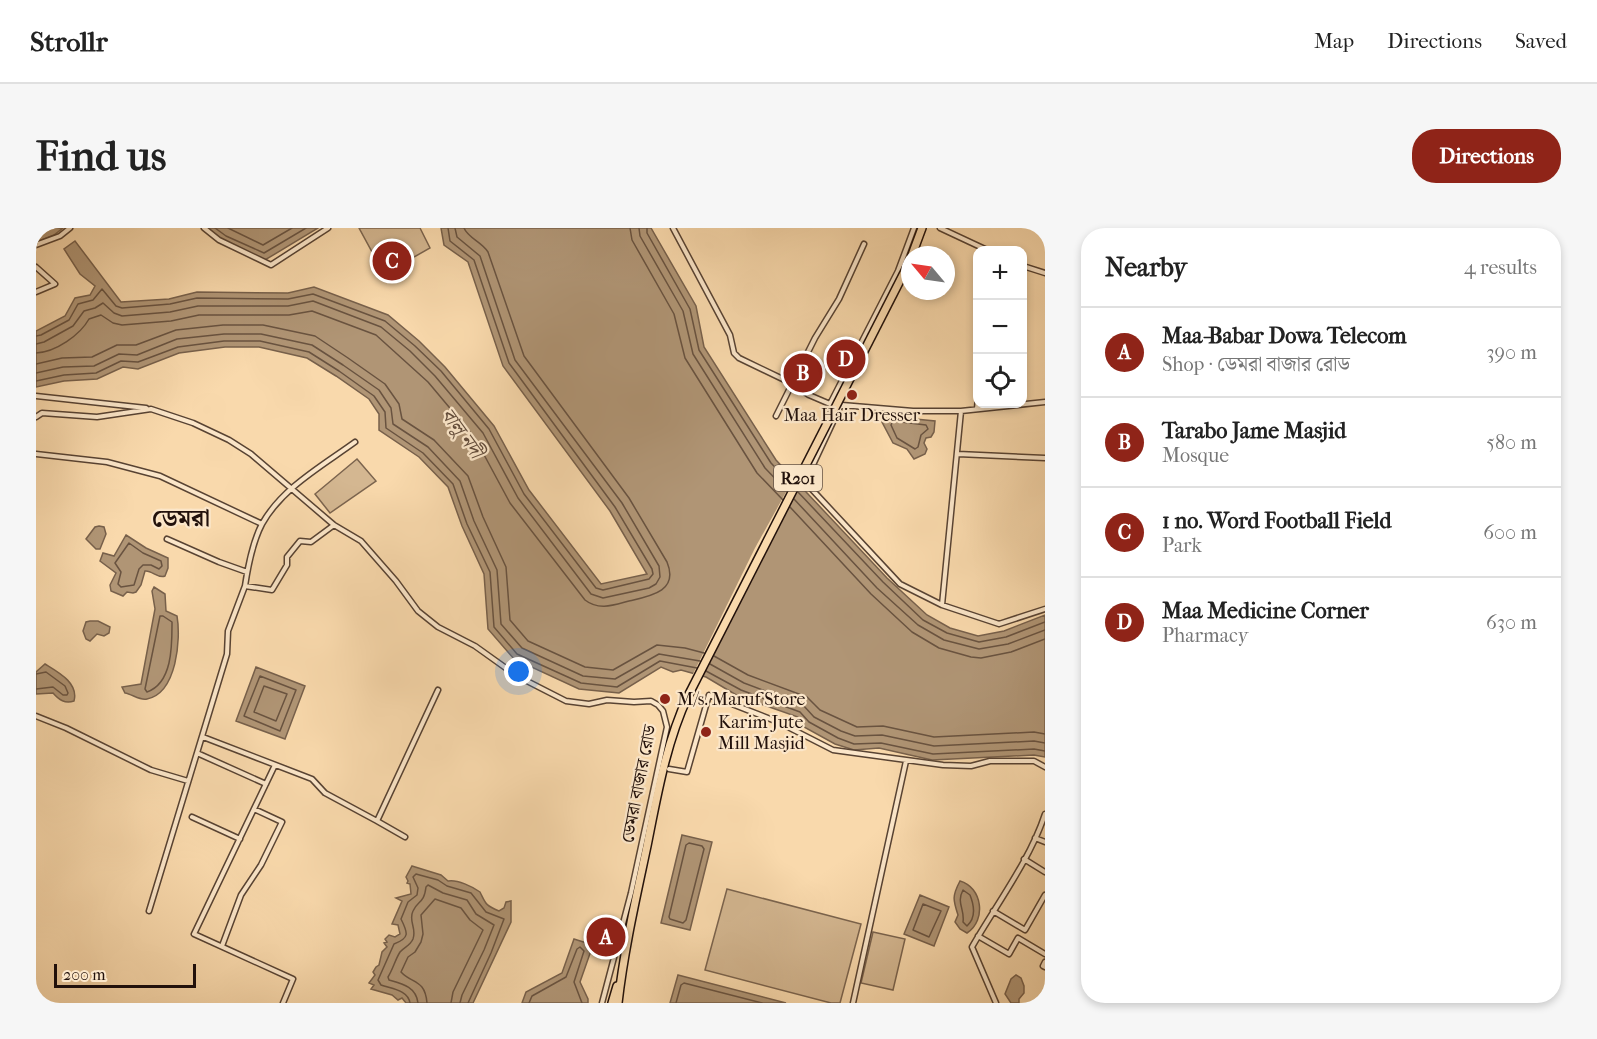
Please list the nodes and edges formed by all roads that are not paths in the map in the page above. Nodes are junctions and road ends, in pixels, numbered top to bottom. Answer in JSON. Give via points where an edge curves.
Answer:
{"nodes":[{"id":1,"x":70,"y":228,"type":"edge"},
{"id":2,"x":204,"y":228,"type":"edge"},
{"id":3,"x":328,"y":228,"type":"edge"},
{"id":4,"x":673,"y":228,"type":"edge"},
{"id":5,"x":914,"y":228,"type":"edge"},
{"id":6,"x":922,"y":228,"type":"edge"},
{"id":7,"x":940,"y":228,"type":"edge"},
{"id":8,"x":864,"y":244,"type":"dead end"},
{"id":9,"x":36,"y":245,"type":"edge"},
{"id":10,"x":915,"y":246,"type":"edge"},
{"id":11,"x":978,"y":246,"type":"edge"},
{"id":12,"x":36,"y":267,"type":"edge"},
{"id":13,"x":1027,"y":267,"type":"edge"},
{"id":14,"x":1045,"y":273,"type":"edge"},
{"id":15,"x":901,"y":279,"type":"edge"},
{"id":16,"x":36,"y":292,"type":"edge"},
{"id":17,"x":791,"y":383,"type":"junction"},
{"id":18,"x":36,"y":396,"type":"edge"},
{"id":19,"x":1045,"y":402,"type":"edge"},
{"id":20,"x":830,"y":404,"type":"junction"},
{"id":21,"x":841,"y":405,"type":"junction"},
{"id":22,"x":151,"y":408,"type":"junction"},
{"id":23,"x":977,"y":409,"type":"joint"},
{"id":24,"x":961,"y":411,"type":"junction"},
{"id":25,"x":776,"y":416,"type":"dead end"},
{"id":26,"x":36,"y":417,"type":"edge"},
{"id":27,"x":355,"y":442,"type":"dead end"},
{"id":28,"x":36,"y":454,"type":"edge"},
{"id":29,"x":958,"y":454,"type":"junction"},
{"id":30,"x":1045,"y":458,"type":"edge"},
{"id":31,"x":290,"y":489,"type":"junction"},
{"id":32,"x":262,"y":524,"type":"junction"},
{"id":33,"x":334,"y":525,"type":"junction"},
{"id":34,"x":167,"y":539,"type":"dead end"},
{"id":35,"x":247,"y":572,"type":"junction"},
{"id":36,"x":245,"y":586,"type":"junction"},
{"id":37,"x":942,"y":605,"type":"junction"},
{"id":38,"x":1045,"y":609,"type":"edge"},
{"id":39,"x":438,"y":690,"type":"dead end"},
{"id":40,"x":36,"y":716,"type":"edge"},
{"id":41,"x":203,"y":737,"type":"junction"},
{"id":42,"x":197,"y":753,"type":"junction"},
{"id":43,"x":906,"y":760,"type":"junction"},
{"id":44,"x":275,"y":765,"type":"junction"},
{"id":45,"x":1045,"y":767,"type":"edge"},
{"id":46,"x":669,"y":769,"type":"dead end"},
{"id":47,"x":189,"y":781,"type":"junction"},
{"id":48,"x":266,"y":784,"type":"junction"},
{"id":49,"x":254,"y":809,"type":"junction"},
{"id":50,"x":1045,"y":814,"type":"edge"},
{"id":51,"x":192,"y":817,"type":"dead end"},
{"id":52,"x":377,"y":821,"type":"junction"},
{"id":53,"x":405,"y":837,"type":"dead end"},
{"id":54,"x":1035,"y":838,"type":"junction"},
{"id":55,"x":240,"y":839,"type":"junction"},
{"id":56,"x":1045,"y":842,"type":"edge"},
{"id":57,"x":1024,"y":859,"type":"junction"},
{"id":58,"x":1045,"y":872,"type":"edge"},
{"id":59,"x":1045,"y":895,"type":"edge"},
{"id":60,"x":149,"y":911,"type":"dead end"},
{"id":61,"x":993,"y":911,"type":"junction"},
{"id":62,"x":978,"y":936,"type":"junction"},
{"id":63,"x":222,"y":946,"type":"junction"},
{"id":64,"x":1045,"y":954,"type":"edge"},
{"id":65,"x":622,"y":972,"type":"junction"},
{"id":66,"x":283,"y":1003,"type":"edge"},
{"id":67,"x":602,"y":1003,"type":"edge"},
{"id":68,"x":612,"y":1003,"type":"edge"},
{"id":69,"x":618,"y":1003,"type":"edge"},
{"id":70,"x":853,"y":1003,"type":"edge"},
{"id":71,"x":996,"y":1003,"type":"edge"}],
"edges":[{"from":1,"to":9,"type":"street"},
{"from":2,"to":3,"type":"street","via":[[219,240],[271,265]]},
{"from":4,"to":17,"type":"street","via":[[730,335],[734,353]]},
{"from":5,"to":20,"type":"street","via":[[898,271]]},
{"from":6,"to":10,"type":"main road"},
{"from":7,"to":11,"type":"street"},
{"from":8,"to":17,"type":"street","via":[[839,299]]},
{"from":12,"to":16,"type":"street","via":[[55,284]]},
{"from":13,"to":14,"type":"street"},
{"from":15,"to":65,"type":"main road","number":"R201","bridge":true,"via":[[677,720]]},
{"from":17,"to":20,"type":"street"},
{"from":17,"to":25,"type":"street"},
{"from":18,"to":22,"type":"street","name":"ডেমরা বাজার রোড"},
{"from":19,"to":23,"type":"street"},
{"from":20,"to":21,"type":"street"},
{"from":21,"to":24,"type":"street"},
{"from":21,"to":37,"type":"street","via":[[805,482],[900,584]]},
{"from":22,"to":26,"type":"street","via":[[97,417],[42,413]]},
{"from":22,"to":31,"type":"street","name":"ডেমরা বাজার রোড","via":[[229,440]]},
{"from":23,"to":24,"type":"street"},
{"from":24,"to":29,"type":"street"},
{"from":27,"to":31,"type":"street"},
{"from":28,"to":32,"type":"street","via":[[107,462],[160,476]]},
{"from":29,"to":30,"type":"street"},
{"from":29,"to":37,"type":"street"},
{"from":31,"to":32,"type":"street"},
{"from":31,"to":33,"type":"street","name":"ডেমরা বাজার রোড"},
{"from":32,"to":35,"type":"street"},
{"from":33,"to":36,"type":"street","via":[[311,542],[300,541],[287,557],[287,566],[272,590]]},
{"from":33,"to":67,"type":"street","name":"ডেমরা বাজার রোড","via":[[361,541],[418,611],[517,676],[566,701],[651,701],[663,711],[667,728]]},
{"from":34,"to":35,"type":"street"},
{"from":35,"to":36,"type":"street"},
{"from":36,"to":41,"type":"street","via":[[228,631],[227,654]]},
{"from":37,"to":38,"type":"street","via":[[999,624]]},
{"from":39,"to":52,"type":"street"},
{"from":40,"to":47,"type":"street","via":[[151,770]]},
{"from":41,"to":42,"type":"street"},
{"from":41,"to":44,"type":"street"},
{"from":42,"to":47,"type":"street"},
{"from":42,"to":48,"type":"street"},
{"from":43,"to":45,"type":"street","via":[[971,766],[990,761],[1034,761]]},
{"from":43,"to":46,"type":"street","via":[[833,750],[778,722],[709,695],[687,772]]},
{"from":43,"to":70,"type":"street"},
{"from":44,"to":48,"type":"street"},
{"from":44,"to":52,"type":"street","via":[[312,779],[324,793]]},
{"from":47,"to":60,"type":"street"},
{"from":48,"to":49,"type":"street"},
{"from":49,"to":55,"type":"street"},
{"from":49,"to":63,"type":"street","via":[[282,822],[242,895]]},
{"from":50,"to":54,"type":"street"},
{"from":51,"to":55,"type":"street"},
{"from":52,"to":53,"type":"street"},
{"from":54,"to":56,"type":"street"},
{"from":54,"to":57,"type":"street"},
{"from":55,"to":63,"type":"street","via":[[194,934]]},
{"from":57,"to":58,"type":"street"},
{"from":57,"to":61,"type":"street"},
{"from":59,"to":61,"type":"street","via":[[1025,930]]},
{"from":61,"to":62,"type":"street"},
{"from":62,"to":64,"type":"street","via":[[1010,954],[1017,938]]},
{"from":62,"to":71,"type":"street","via":[[972,947]]},
{"from":63,"to":66,"type":"street","via":[[293,979]]},
{"from":65,"to":68,"type":"main road"},
{"from":65,"to":69,"type":"main road"}]}
